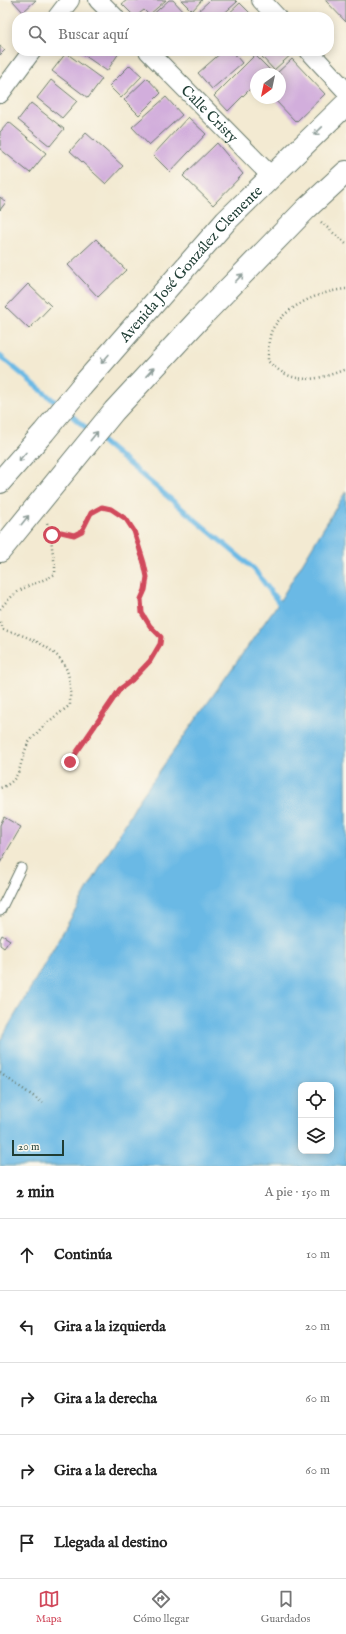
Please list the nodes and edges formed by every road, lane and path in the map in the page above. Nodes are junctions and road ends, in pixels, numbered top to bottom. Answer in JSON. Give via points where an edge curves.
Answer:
{"nodes":[{"id":1,"x":70,"y":0,"type":"edge"},
{"id":2,"x":98,"y":0,"type":"edge"},
{"id":3,"x":261,"y":0,"type":"edge"},
{"id":4,"x":61,"y":12,"type":"edge"},
{"id":5,"x":110,"y":12,"type":"edge"},
{"id":6,"x":272,"y":12,"type":"edge"},
{"id":7,"x":28,"y":56,"type":"edge"},
{"id":8,"x":153,"y":56,"type":"edge"},
{"id":9,"x":314,"y":56,"type":"edge"},
{"id":10,"x":346,"y":91,"type":"edge"},
{"id":11,"x":0,"y":94,"type":"edge"},
{"id":12,"x":346,"y":104,"type":"edge"},
{"id":13,"x":346,"y":172,"type":"edge"},
{"id":14,"x":271,"y":176,"type":"junction"},
{"id":15,"x":306,"y":209,"type":"junction"},
{"id":16,"x":346,"y":244,"type":"edge"},
{"id":17,"x":346,"y":289,"type":"edge"},
{"id":18,"x":346,"y":369,"type":"edge"},
{"id":19,"x":0,"y":482,"type":"edge"},
{"id":20,"x":0,"y":551,"type":"edge"},
{"id":21,"x":2,"y":605,"type":"edge"},
{"id":22,"x":0,"y":609,"type":"edge"},
{"id":23,"x":0,"y":622,"type":"edge"},
{"id":24,"x":70,"y":762,"type":"dead end"},
{"id":25,"x":0,"y":788,"type":"edge"},
{"id":26,"x":21,"y":868,"type":"dead end"},
{"id":27,"x":0,"y":911,"type":"edge"},
{"id":28,"x":0,"y":1073,"type":"edge"},
{"id":29,"x":43,"y":1103,"type":"dead end"}],
"edges":[{"from":1,"to":4,"type":"street"},
{"from":2,"to":5,"type":"street"},
{"from":3,"to":6,"type":"street"},
{"from":7,"to":11,"type":"street"},
{"from":8,"to":14,"type":"street","name":"Calle Cristy"},
{"from":9,"to":10,"type":"street"},
{"from":12,"to":14,"type":"main road","name":"Avenida José González Clemente","one_way":true},
{"from":13,"to":15,"type":"main road"},
{"from":14,"to":19,"type":"main road","name":"Avenida José González Clemente","one_way":true,"via":[[226,221]]},
{"from":15,"to":16,"type":"path"},
{"from":20,"to":15,"type":"main road","one_way":true,"via":[[114,411]]},
{"from":17,"to":18,"type":"path","via":[[319,294],[283,316],[272,331],[268,361],[286,375],[303,380],[321,378]]},
{"from":21,"to":22,"type":"path"},
{"from":21,"to":24,"type":"path","via":[[25,587],[44,581],[55,574],[52,535],[61,532],[74,535],[82,531],[91,513],[102,507],[111,509],[126,519],[134,531],[147,577],[141,599],[142,613],[161,637],[160,644],[150,661],[120,689]]},
{"from":23,"to":25,"type":"path","via":[[4,630],[21,634],[44,645],[60,658],[68,673],[70,705],[48,720],[27,746],[16,778]]},
{"from":26,"to":27,"type":"lane"},
{"from":28,"to":29,"type":"path"}]}
